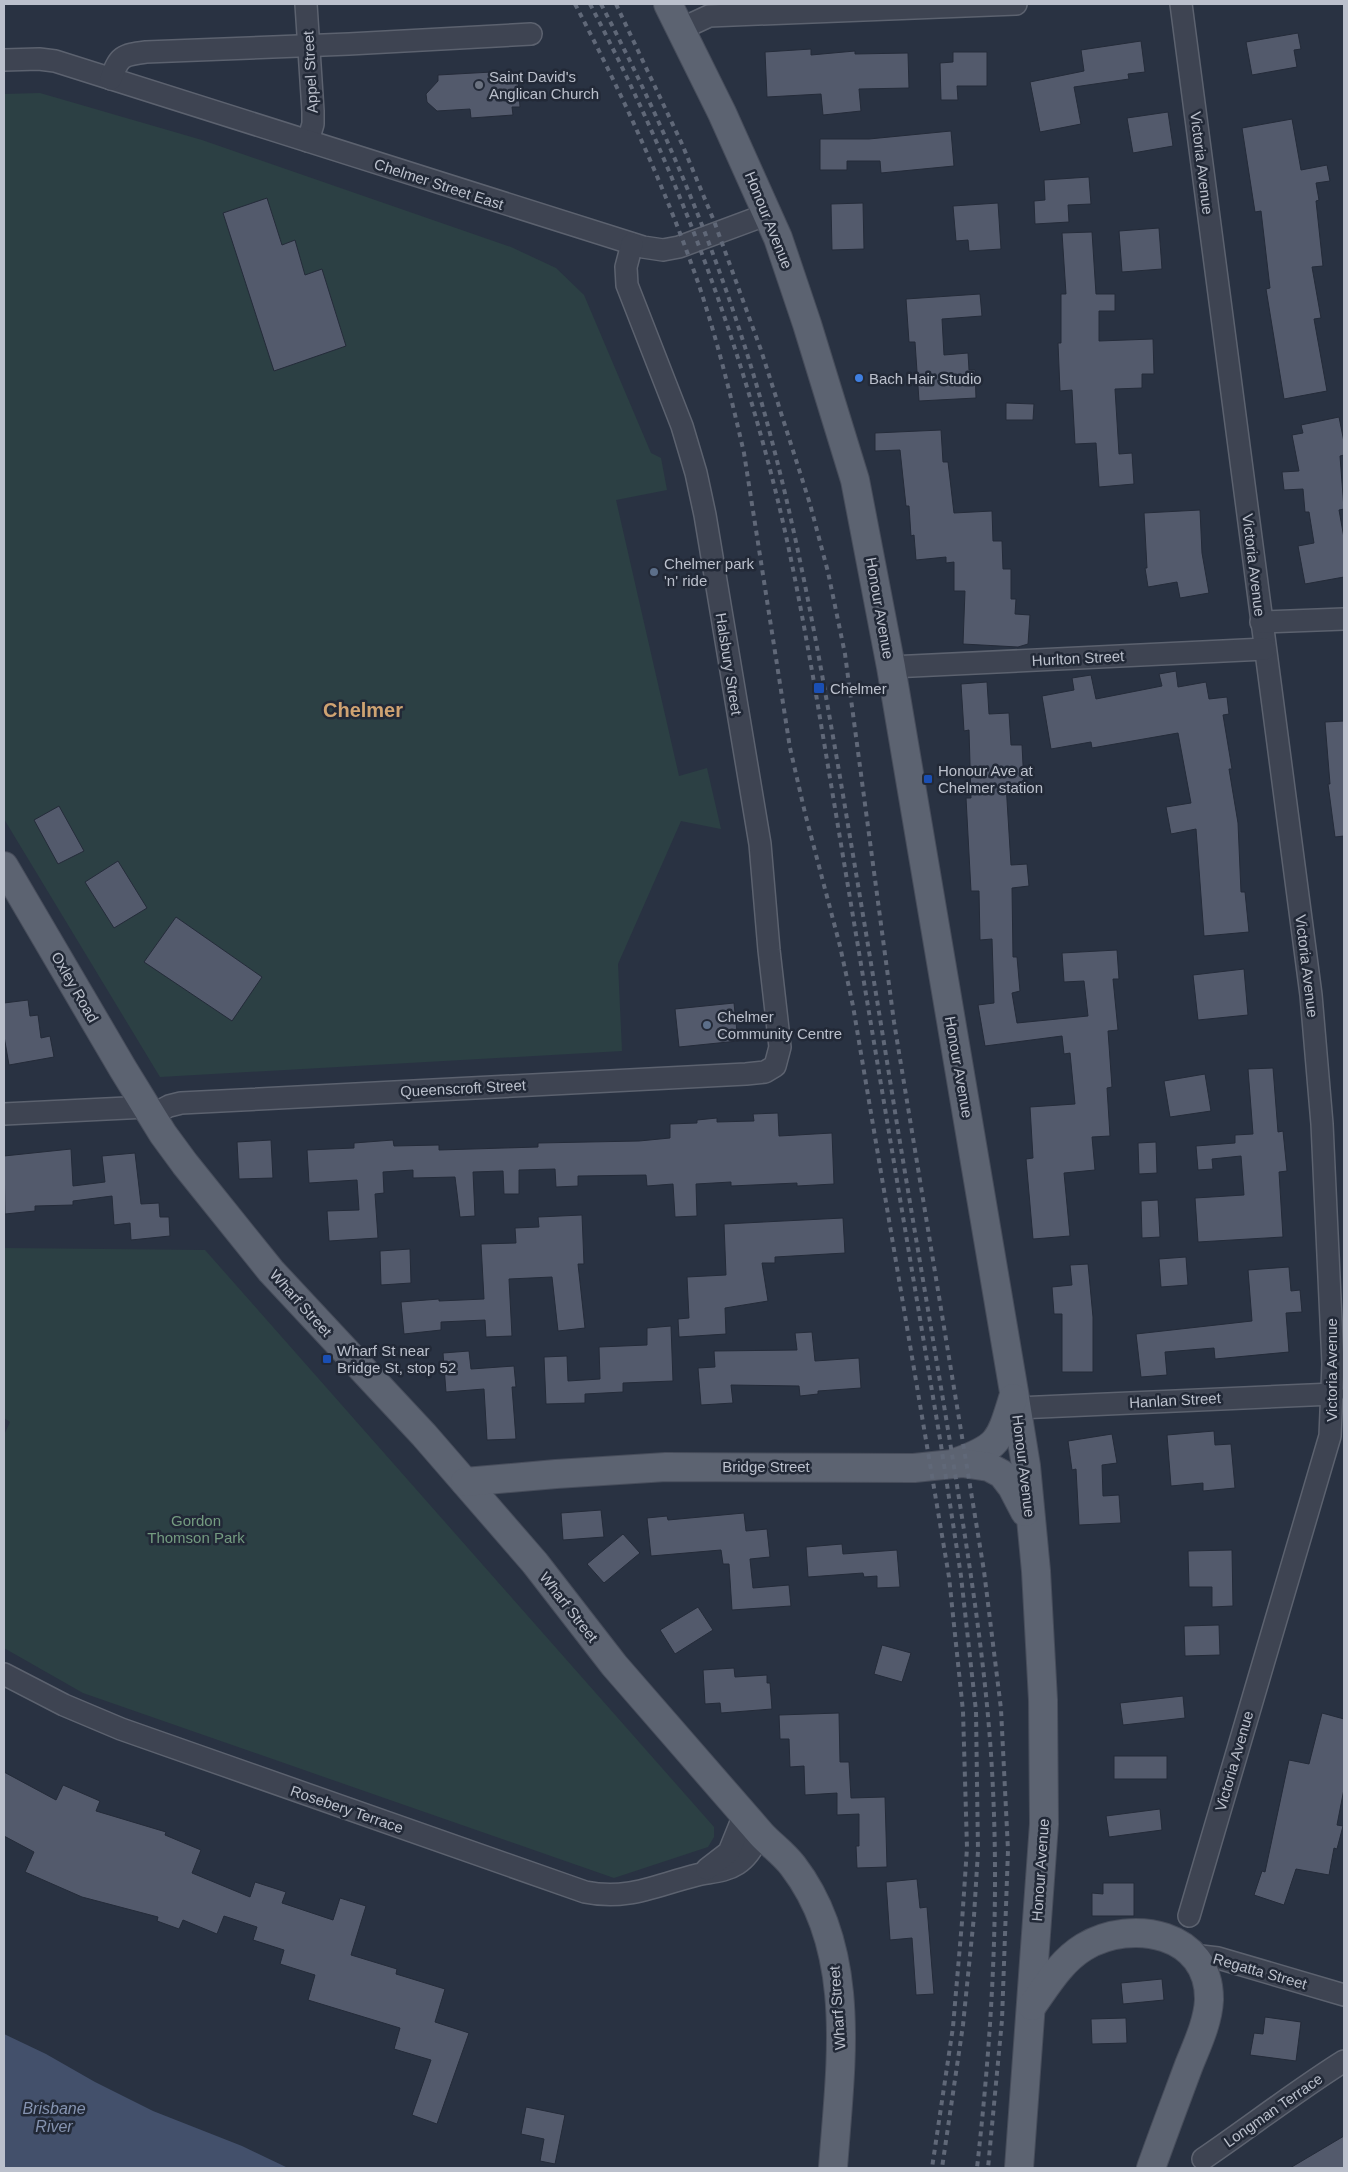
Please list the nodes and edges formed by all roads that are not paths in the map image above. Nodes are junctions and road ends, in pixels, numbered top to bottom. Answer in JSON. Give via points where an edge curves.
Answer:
{"nodes":[{"id":1,"x":306,"y":4,"type":"edge"},
{"id":2,"x":668,"y":4,"type":"edge"},
{"id":3,"x":1016,"y":4,"type":"edge"},
{"id":4,"x":1181,"y":4,"type":"edge"},
{"id":5,"x":852,"y":7,"type":"edge"},
{"id":6,"x":681,"y":28,"type":"junction"},
{"id":7,"x":531,"y":34,"type":"dead end"},
{"id":8,"x":309,"y":44,"type":"junction"},
{"id":9,"x":4,"y":60,"type":"edge"},
{"id":10,"x":111,"y":79,"type":"junction"},
{"id":11,"x":308,"y":141,"type":"junction"},
{"id":12,"x":768,"y":214,"type":"junction"},
{"id":13,"x":632,"y":244,"type":"junction"},
{"id":14,"x":1344,"y":618,"type":"edge"},
{"id":15,"x":1261,"y":622,"type":"junction"},
{"id":16,"x":1264,"y":649,"type":"junction"},
{"id":17,"x":891,"y":666,"type":"junction"},
{"id":18,"x":4,"y":866,"type":"edge"},
{"id":19,"x":776,"y":1066,"type":"joint"},
{"id":20,"x":149,"y":1111,"type":"junction"},
{"id":21,"x":4,"y":1114,"type":"edge"},
{"id":22,"x":1336,"y":1399,"type":"edge"},
{"id":23,"x":1016,"y":1400,"type":"junction"},
{"id":24,"x":956,"y":1463,"type":"junction"},
{"id":25,"x":465,"y":1482,"type":"junction"},
{"id":26,"x":1032,"y":1529,"type":"junction"},
{"id":27,"x":4,"y":1674,"type":"edge"},
{"id":28,"x":752,"y":1825,"type":"junction"},
{"id":29,"x":1189,"y":1916,"type":"dead end"},
{"id":30,"x":1192,"y":1955,"type":"junction"},
{"id":31,"x":1344,"y":1995,"type":"edge"},
{"id":32,"x":1032,"y":2006,"type":"junction"},
{"id":33,"x":1344,"y":2061,"type":"edge"},
{"id":34,"x":1203,"y":2159,"type":"dead end"},
{"id":35,"x":833,"y":2168,"type":"edge"},
{"id":36,"x":1019,"y":2168,"type":"edge"},
{"id":37,"x":1151,"y":2168,"type":"edge"}],
"edges":[{"from":1,"to":8,"type":"street","name":"Appel Street"},
{"from":2,"to":6,"type":"main road","name":"Honour Avenue"},
{"from":3,"to":5,"type":"street"},
{"from":4,"to":15,"type":"street","name":"Victoria Avenue"},
{"from":5,"to":6,"type":"street","via":[[710,16]]},
{"from":6,"to":12,"type":"main road","name":"Honour Avenue"},
{"from":7,"to":8,"type":"street"},
{"from":8,"to":10,"type":"street","via":[[134,53],[118,60]]},
{"from":8,"to":11,"type":"street","name":"Appel Street","via":[[313,118]]},
{"from":9,"to":10,"type":"street","name":"Chelmer Street East","via":[[48,60]]},
{"from":10,"to":11,"type":"street","name":"Chelmer Street East"},
{"from":11,"to":13,"type":"street","name":"Chelmer Street East"},
{"from":12,"to":13,"type":"street","name":"Chelmer Street East","via":[[672,249]]},
{"from":12,"to":17,"type":"main road","name":"Honour Avenue","via":[[788,264],[855,480]]},
{"from":13,"to":19,"type":"street","name":"Halsbury Street","via":[[626,267],[627,286],[682,426],[705,515],[760,844],[779,1039]]},
{"from":14,"to":15,"type":"street"},
{"from":15,"to":16,"type":"street","name":"Victoria Avenue"},
{"from":16,"to":17,"type":"street","name":"Hurlton Street"},
{"from":16,"to":22,"type":"street","name":"Victoria Avenue","via":[[1318,1058]]},
{"from":17,"to":23,"type":"main road","name":"Honour Avenue"},
{"from":18,"to":20,"type":"main road","name":"Oxley Road"},
{"from":19,"to":20,"type":"street","name":"Queenscroft Street","via":[[765,1072],[746,1074],[182,1102]]},
{"from":20,"to":21,"type":"street","name":"Queenscroft Street"},
{"from":20,"to":25,"type":"main road","name":"Wharf Street","via":[[185,1164],[271,1271]]},
{"from":22,"to":23,"type":"street","name":"Hanlan Street"},
{"from":22,"to":29,"type":"street","name":"Victoria Avenue","via":[[1330,1436]]},
{"from":23,"to":24,"type":"main road","via":[[997,1441],[983,1452]]},
{"from":23,"to":26,"type":"main road","name":"Honour Avenue"},
{"from":24,"to":25,"type":"main road","name":"Bridge Street","via":[[914,1468],[656,1468]]},
{"from":24,"to":26,"type":"main road","name":"Bridge Street","via":[[983,1466],[1002,1474],[1012,1487]]},
{"from":25,"to":28,"type":"main road","name":"Wharf Street","via":[[535,1563],[614,1664]]},
{"from":26,"to":32,"type":"main road","name":"Honour Avenue","via":[[1040,1641],[1044,1824]]},
{"from":27,"to":28,"type":"street","name":"Rosebery Terrace","via":[[64,1705],[121,1729],[585,1892],[619,1896],[727,1869],[738,1864],[747,1854]]},
{"from":28,"to":35,"type":"main road","name":"Wharf Street","via":[[782,1852],[804,1883],[823,1923],[832,1953],[839,1988],[841,2034]]},
{"from":30,"to":31,"type":"street","name":"Regatta Street","via":[[1218,1958]]},
{"from":30,"to":32,"type":"main road","name":"Regatta Street","via":[[1176,1942],[1155,1934],[1127,1934],[1103,1939],[1082,1948],[1066,1960]]},
{"from":30,"to":37,"type":"main road","via":[[1206,1980],[1208,2005],[1200,2037]]},
{"from":32,"to":36,"type":"main road","name":"Honour Avenue"},
{"from":33,"to":34,"type":"street","name":"Longman Terrace"}]}
